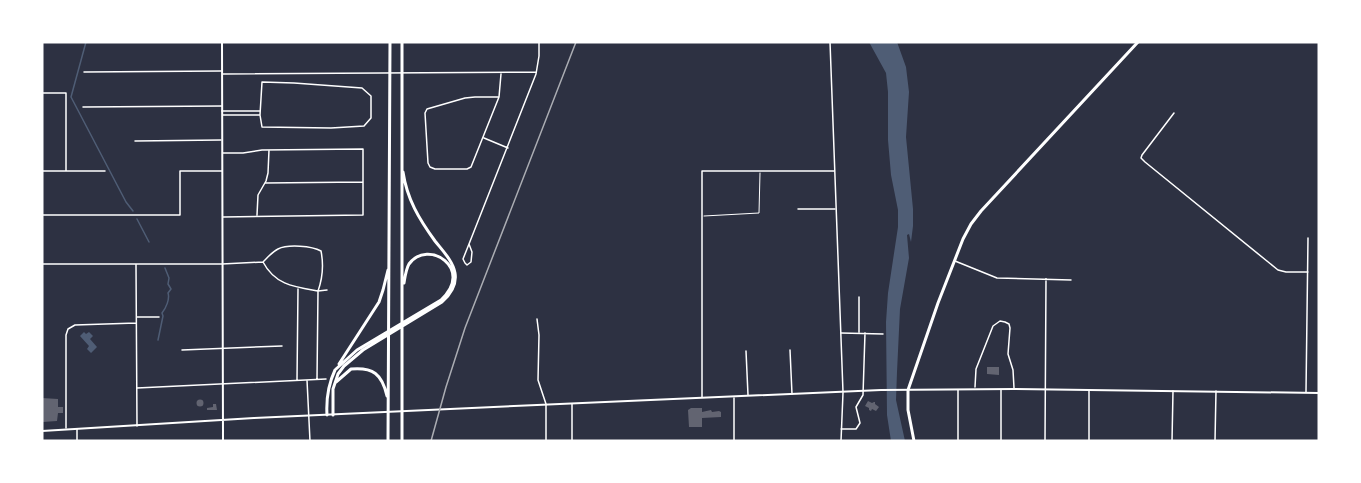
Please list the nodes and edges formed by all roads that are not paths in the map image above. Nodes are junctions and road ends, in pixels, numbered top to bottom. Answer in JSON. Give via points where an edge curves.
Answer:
{"nodes":[{"id":1,"x":222,"y":42,"type":"edge"},
{"id":2,"x":390,"y":42,"type":"edge"},
{"id":3,"x":402,"y":42,"type":"edge"},
{"id":4,"x":539,"y":42,"type":"edge"},
{"id":5,"x":830,"y":42,"type":"edge"},
{"id":6,"x":1138,"y":42,"type":"edge"},
{"id":7,"x":84,"y":72,"type":"dead end"},
{"id":8,"x":536,"y":72,"type":"junction"},
{"id":9,"x":222,"y":73,"type":"junction"},
{"id":10,"x":501,"y":73,"type":"junction"},
{"id":11,"x":42,"y":93,"type":"edge"},
{"id":12,"x":499,"y":97,"type":"junction"},
{"id":13,"x":222,"y":106,"type":"junction"},
{"id":14,"x":83,"y":107,"type":"dead end"},
{"id":15,"x":222,"y":113,"type":"junction"},
{"id":16,"x":260,"y":113,"type":"junction"},
{"id":17,"x":1174,"y":113,"type":"dead end"},
{"id":18,"x":483,"y":138,"type":"junction"},
{"id":19,"x":222,"y":140,"type":"junction"},
{"id":20,"x":135,"y":141,"type":"dead end"},
{"id":21,"x":508,"y":148,"type":"junction"},
{"id":22,"x":269,"y":149,"type":"junction"},
{"id":23,"x":222,"y":153,"type":"junction"},
{"id":24,"x":401,"y":162,"type":"junction"},
{"id":25,"x":42,"y":171,"type":"edge"},
{"id":26,"x":66,"y":171,"type":"junction"},
{"id":27,"x":105,"y":171,"type":"dead end"},
{"id":28,"x":222,"y":171,"type":"junction"},
{"id":29,"x":760,"y":171,"type":"junction"},
{"id":30,"x":834,"y":171,"type":"junction"},
{"id":31,"x":363,"y":182,"type":"junction"},
{"id":32,"x":265,"y":183,"type":"junction"},
{"id":33,"x":798,"y":209,"type":"dead end"},
{"id":34,"x":836,"y":209,"type":"junction"},
{"id":35,"x":42,"y":215,"type":"edge"},
{"id":36,"x":257,"y":216,"type":"junction"},
{"id":37,"x":702,"y":216,"type":"junction"},
{"id":38,"x":223,"y":217,"type":"junction"},
{"id":39,"x":1308,"y":238,"type":"dead end"},
{"id":40,"x":469,"y":244,"type":"junction"},
{"id":41,"x":954,"y":261,"type":"junction"},
{"id":42,"x":264,"y":262,"type":"junction"},
{"id":43,"x":389,"y":262,"type":"junction"},
{"id":44,"x":42,"y":264,"type":"edge"},
{"id":45,"x":222,"y":264,"type":"junction"},
{"id":46,"x":136,"y":265,"type":"junction"},
{"id":47,"x":1308,"y":272,"type":"junction"},
{"id":48,"x":1046,"y":279,"type":"junction"},
{"id":49,"x":1071,"y":280,"type":"dead end"},
{"id":50,"x":298,"y":288,"type":"junction"},
{"id":51,"x":402,"y":289,"type":"junction"},
{"id":52,"x":327,"y":290,"type":"dead end"},
{"id":53,"x":318,"y":291,"type":"junction"},
{"id":54,"x":858,"y":297,"type":"dead end"},
{"id":55,"x":136,"y":317,"type":"junction"},
{"id":56,"x":159,"y":317,"type":"dead end"},
{"id":57,"x":537,"y":319,"type":"dead end"},
{"id":58,"x":409,"y":321,"type":"junction"},
{"id":59,"x":136,"y":322,"type":"junction"},
{"id":60,"x":840,"y":332,"type":"junction"},
{"id":61,"x":859,"y":333,"type":"junction"},
{"id":62,"x":865,"y":333,"type":"junction"},
{"id":63,"x":883,"y":334,"type":"dead end"},
{"id":64,"x":381,"y":337,"type":"junction"},
{"id":65,"x":282,"y":346,"type":"dead end"},
{"id":66,"x":223,"y":348,"type":"junction"},
{"id":67,"x":182,"y":350,"type":"dead end"},
{"id":68,"x":790,"y":350,"type":"dead end"},
{"id":69,"x":746,"y":351,"type":"dead end"},
{"id":70,"x":336,"y":369,"type":"junction"},
{"id":71,"x":317,"y":379,"type":"junction"},
{"id":72,"x":326,"y":379,"type":"dead end"},
{"id":73,"x":297,"y":380,"type":"junction"},
{"id":74,"x":307,"y":380,"type":"junction"},
{"id":75,"x":335,"y":383,"type":"junction"},
{"id":76,"x":223,"y":384,"type":"junction"},
{"id":77,"x":137,"y":388,"type":"junction"},
{"id":78,"x":958,"y":389,"type":"junction"},
{"id":79,"x":975,"y":389,"type":"junction"},
{"id":80,"x":1001,"y":389,"type":"junction"},
{"id":81,"x":1014,"y":389,"type":"junction"},
{"id":82,"x":908,"y":390,"type":"junction"},
{"id":83,"x":1046,"y":390,"type":"junction"},
{"id":84,"x":1089,"y":390,"type":"junction"},
{"id":85,"x":1173,"y":390,"type":"junction"},
{"id":86,"x":1216,"y":391,"type":"junction"},
{"id":87,"x":843,"y":392,"type":"junction"},
{"id":88,"x":863,"y":392,"type":"junction"},
{"id":89,"x":1306,"y":393,"type":"junction"},
{"id":90,"x":1319,"y":393,"type":"edge"},
{"id":91,"x":792,"y":394,"type":"junction"},
{"id":92,"x":748,"y":396,"type":"junction"},
{"id":93,"x":734,"y":397,"type":"junction"},
{"id":94,"x":702,"y":398,"type":"junction"},
{"id":95,"x":388,"y":401,"type":"junction"},
{"id":96,"x":572,"y":403,"type":"junction"},
{"id":97,"x":546,"y":404,"type":"junction"},
{"id":98,"x":327,"y":415,"type":"junction"},
{"id":99,"x":333,"y":415,"type":"junction"},
{"id":100,"x":309,"y":416,"type":"junction"},
{"id":101,"x":223,"y":421,"type":"junction"},
{"id":102,"x":137,"y":426,"type":"junction"},
{"id":103,"x":66,"y":429,"type":"junction"},
{"id":104,"x":77,"y":429,"type":"junction"},
{"id":105,"x":841,"y":429,"type":"junction"},
{"id":106,"x":42,"y":431,"type":"edge"},
{"id":107,"x":77,"y":441,"type":"edge"},
{"id":108,"x":224,"y":441,"type":"edge"},
{"id":109,"x":310,"y":441,"type":"edge"},
{"id":110,"x":388,"y":441,"type":"edge"},
{"id":111,"x":402,"y":441,"type":"edge"},
{"id":112,"x":546,"y":441,"type":"edge"},
{"id":113,"x":572,"y":441,"type":"edge"},
{"id":114,"x":734,"y":441,"type":"edge"},
{"id":115,"x":841,"y":441,"type":"edge"},
{"id":116,"x":914,"y":441,"type":"edge"},
{"id":117,"x":958,"y":441,"type":"edge"},
{"id":118,"x":1001,"y":441,"type":"edge"},
{"id":119,"x":1045,"y":441,"type":"edge"},
{"id":120,"x":1089,"y":441,"type":"edge"},
{"id":121,"x":1172,"y":441,"type":"edge"},
{"id":122,"x":1215,"y":441,"type":"edge"}],
"edges":[{"from":1,"to":9,"type":"main road"},
{"from":2,"to":43,"type":"main road"},
{"from":3,"to":24,"type":"main road"},
{"from":4,"to":8,"type":"street"},
{"from":5,"to":30,"type":"street"},
{"from":6,"to":41,"type":"main road","via":[[976,217]]},
{"from":7,"to":9,"type":"street"},
{"from":8,"to":10,"type":"street"},
{"from":8,"to":21,"type":"street"},
{"from":9,"to":10,"type":"street"},
{"from":9,"to":13,"type":"main road"},
{"from":10,"to":12,"type":"street"},
{"from":11,"to":26,"type":"street","via":[[66,93]]},
{"from":12,"to":18,"type":"street"},
{"from":12,"to":18,"type":"street","via":[[465,99],[427,109],[425,113],[430,167],[471,167]]},
{"from":13,"to":14,"type":"street"},
{"from":13,"to":15,"type":"main road"},
{"from":15,"to":16,"type":"street"},
{"from":15,"to":19,"type":"main road"},
{"from":16,"to":16,"type":"street","via":[[262,127],[364,126],[371,118],[371,96],[362,88],[262,82]]},
{"from":17,"to":47,"type":"street","via":[[1142,155],[1145,162],[1278,270]]},
{"from":18,"to":21,"type":"street"},
{"from":19,"to":20,"type":"street"},
{"from":19,"to":23,"type":"main road"},
{"from":21,"to":40,"type":"street"},
{"from":22,"to":23,"type":"street"},
{"from":22,"to":31,"type":"street","via":[[363,149]]},
{"from":22,"to":32,"type":"street"},
{"from":23,"to":28,"type":"main road"},
{"from":24,"to":51,"type":"main road"},
{"from":24,"to":58,"type":"main road","via":[[410,200],[454,268],[456,280],[447,297]]},
{"from":25,"to":26,"type":"street"},
{"from":26,"to":27,"type":"street"},
{"from":28,"to":35,"type":"street","via":[[180,171],[180,215]]},
{"from":28,"to":38,"type":"main road"},
{"from":29,"to":30,"type":"street"},
{"from":29,"to":37,"type":"lane","via":[[759,213]]},
{"from":29,"to":37,"type":"street","via":[[702,171]]},
{"from":30,"to":34,"type":"street"},
{"from":31,"to":32,"type":"street"},
{"from":31,"to":36,"type":"street","via":[[363,215]]},
{"from":32,"to":36,"type":"street","via":[[258,195]]},
{"from":33,"to":34,"type":"street"},
{"from":34,"to":60,"type":"street"},
{"from":36,"to":38,"type":"street"},
{"from":37,"to":94,"type":"street"},
{"from":38,"to":45,"type":"main road"},
{"from":39,"to":47,"type":"street"},
{"from":40,"to":40,"type":"street","via":[[472,258],[467,265],[463,260]]},
{"from":41,"to":48,"type":"street","via":[[997,278]]},
{"from":41,"to":82,"type":"main road"},
{"from":42,"to":45,"type":"street"},
{"from":42,"to":50,"type":"street","via":[[275,278]]},
{"from":42,"to":53,"type":"street","via":[[286,246],[318,249],[323,277]]},
{"from":43,"to":70,"type":"main road","via":[[379,302]]},
{"from":43,"to":95,"type":"main road"},
{"from":44,"to":46,"type":"street"},
{"from":45,"to":46,"type":"street"},
{"from":45,"to":66,"type":"main road"},
{"from":46,"to":55,"type":"street"},
{"from":47,"to":89,"type":"street"},
{"from":48,"to":49,"type":"street"},
{"from":48,"to":83,"type":"street"},
{"from":50,"to":53,"type":"street"},
{"from":50,"to":73,"type":"street"},
{"from":51,"to":58,"type":"main road","via":[[407,268],[422,255],[444,259],[453,274],[446,296]]},
{"from":51,"to":111,"type":"main road"},
{"from":52,"to":53,"type":"street"},
{"from":53,"to":71,"type":"street"},
{"from":54,"to":61,"type":"street"},
{"from":55,"to":56,"type":"street"},
{"from":55,"to":59,"type":"street"},
{"from":57,"to":97,"type":"street","via":[[538,380]]},
{"from":58,"to":64,"type":"main road"},
{"from":59,"to":77,"type":"street"},
{"from":59,"to":103,"type":"street","via":[[75,325],[68,329]]},
{"from":60,"to":61,"type":"street"},
{"from":60,"to":87,"type":"street"},
{"from":61,"to":62,"type":"street"},
{"from":62,"to":63,"type":"street"},
{"from":62,"to":88,"type":"street"},
{"from":64,"to":70,"type":"main road","via":[[357,350]]},
{"from":64,"to":75,"type":"main road","via":[[349,361]]},
{"from":65,"to":66,"type":"street"},
{"from":66,"to":67,"type":"street"},
{"from":66,"to":76,"type":"main road"},
{"from":68,"to":91,"type":"street"},
{"from":69,"to":92,"type":"street"},
{"from":70,"to":98,"type":"main road","via":[[327,393]]},
{"from":71,"to":72,"type":"street"},
{"from":71,"to":74,"type":"street"},
{"from":73,"to":74,"type":"street"},
{"from":73,"to":76,"type":"street"},
{"from":74,"to":100,"type":"street"},
{"from":75,"to":95,"type":"main road","via":[[351,369],[366,369],[379,375]]},
{"from":75,"to":99,"type":"main road"},
{"from":76,"to":77,"type":"street"},
{"from":76,"to":101,"type":"main road"},
{"from":77,"to":102,"type":"street"},
{"from":78,"to":79,"type":"main road"},
{"from":78,"to":82,"type":"main road"},
{"from":78,"to":117,"type":"street"},
{"from":79,"to":80,"type":"main road"},
{"from":79,"to":81,"type":"street","via":[[976,369],[993,326],[1000,321],[1010,328],[1008,354]]},
{"from":80,"to":81,"type":"main road"},
{"from":80,"to":118,"type":"street"},
{"from":81,"to":83,"type":"main road"},
{"from":82,"to":88,"type":"main road"},
{"from":82,"to":116,"type":"main road"},
{"from":83,"to":84,"type":"main road"},
{"from":83,"to":119,"type":"street"},
{"from":84,"to":85,"type":"main road"},
{"from":84,"to":120,"type":"street"},
{"from":85,"to":86,"type":"main road"},
{"from":85,"to":121,"type":"street"},
{"from":86,"to":89,"type":"main road"},
{"from":86,"to":122,"type":"street"},
{"from":87,"to":88,"type":"main road"},
{"from":87,"to":91,"type":"main road"},
{"from":87,"to":105,"type":"street"},
{"from":88,"to":105,"type":"street","via":[[856,407],[860,423],[856,429]]},
{"from":89,"to":90,"type":"main road"},
{"from":91,"to":92,"type":"main road"},
{"from":92,"to":93,"type":"main road"},
{"from":93,"to":94,"type":"main road"},
{"from":93,"to":114,"type":"street"},
{"from":94,"to":96,"type":"main road"},
{"from":95,"to":110,"type":"main road"},
{"from":96,"to":97,"type":"main road"},
{"from":96,"to":113,"type":"street"},
{"from":97,"to":99,"type":"main road"},
{"from":97,"to":112,"type":"street"},
{"from":98,"to":99,"type":"main road"},
{"from":98,"to":100,"type":"main road"},
{"from":100,"to":101,"type":"main road"},
{"from":100,"to":109,"type":"street"},
{"from":101,"to":102,"type":"main road"},
{"from":101,"to":108,"type":"main road"},
{"from":102,"to":104,"type":"main road"},
{"from":103,"to":104,"type":"main road"},
{"from":103,"to":106,"type":"main road"},
{"from":104,"to":107,"type":"street"},
{"from":105,"to":115,"type":"street"}]}
